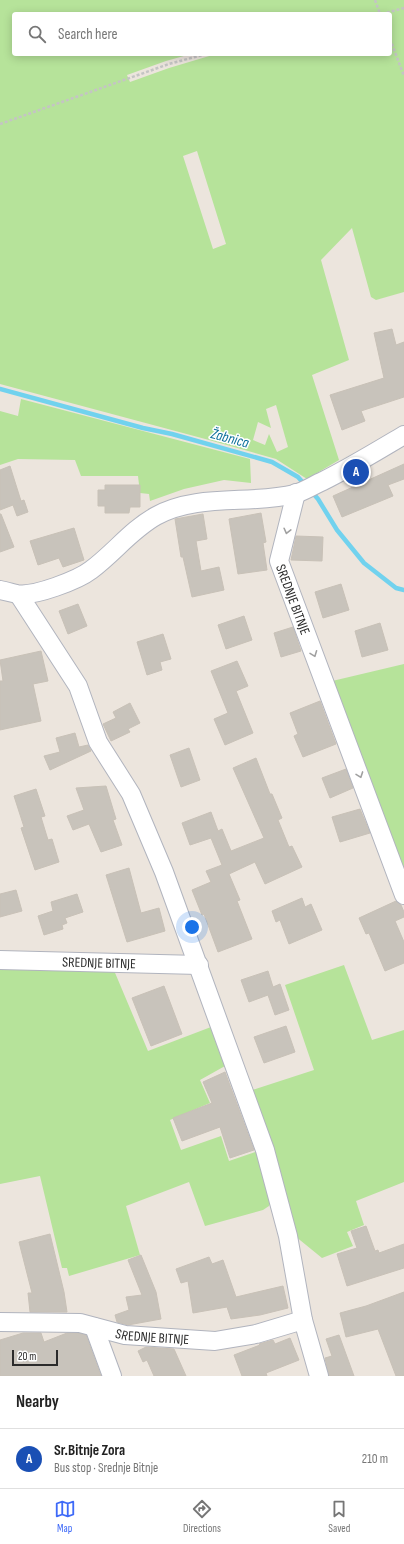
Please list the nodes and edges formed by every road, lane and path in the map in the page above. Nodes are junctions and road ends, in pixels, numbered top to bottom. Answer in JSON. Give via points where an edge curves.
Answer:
{"nodes":[{"id":1,"x":375,"y":0,"type":"edge"},
{"id":2,"x":404,"y":8,"type":"edge"},
{"id":3,"x":380,"y":12,"type":"edge"},
{"id":4,"x":389,"y":12,"type":"edge"},
{"id":5,"x":392,"y":44,"type":"edge"},
{"id":6,"x":199,"y":56,"type":"edge"},
{"id":7,"x":404,"y":76,"type":"edge"},
{"id":8,"x":0,"y":124,"type":"edge"},
{"id":9,"x":404,"y":435,"type":"edge"},
{"id":10,"x":296,"y":493,"type":"junction"},
{"id":11,"x":0,"y":590,"type":"edge"},
{"id":12,"x":19,"y":595,"type":"junction"},
{"id":13,"x":404,"y":895,"type":"edge"},
{"id":14,"x":0,"y":960,"type":"edge"},
{"id":15,"x":199,"y":965,"type":"junction"},
{"id":16,"x":303,"y":1320,"type":"junction"},
{"id":17,"x":0,"y":1322,"type":"edge"},
{"id":18,"x":94,"y":1327,"type":"junction"},
{"id":19,"x":112,"y":1376,"type":"edge"},
{"id":20,"x":319,"y":1376,"type":"edge"}],
"edges":[{"from":1,"to":3,"type":"path"},
{"from":2,"to":4,"type":"path"},
{"from":5,"to":7,"type":"path"},
{"from":6,"to":8,"type":"path","via":[[169,64]]},
{"from":9,"to":10,"type":"street","via":[[339,474]]},
{"from":10,"to":12,"type":"street","via":[[173,509],[138,528],[90,571],[41,592]]},
{"from":10,"to":13,"type":"street","name":"SREDNJE BITNJE","one_way":true,"via":[[279,561]]},
{"from":11,"to":12,"type":"street"},
{"from":12,"to":15,"type":"street","via":[[78,686],[98,742],[131,794]]},
{"from":14,"to":15,"type":"street","name":"SREDNJE BITNJE"},
{"from":15,"to":16,"type":"street","via":[[265,1150],[288,1236]]},
{"from":16,"to":18,"type":"street","name":"SREDNJE BITNJE","via":[[256,1334],[215,1341],[125,1335]]},
{"from":16,"to":20,"type":"street"},
{"from":17,"to":18,"type":"street","name":"SREDNJE BITNJE","via":[[80,1323]]},
{"from":18,"to":19,"type":"street"}]}
